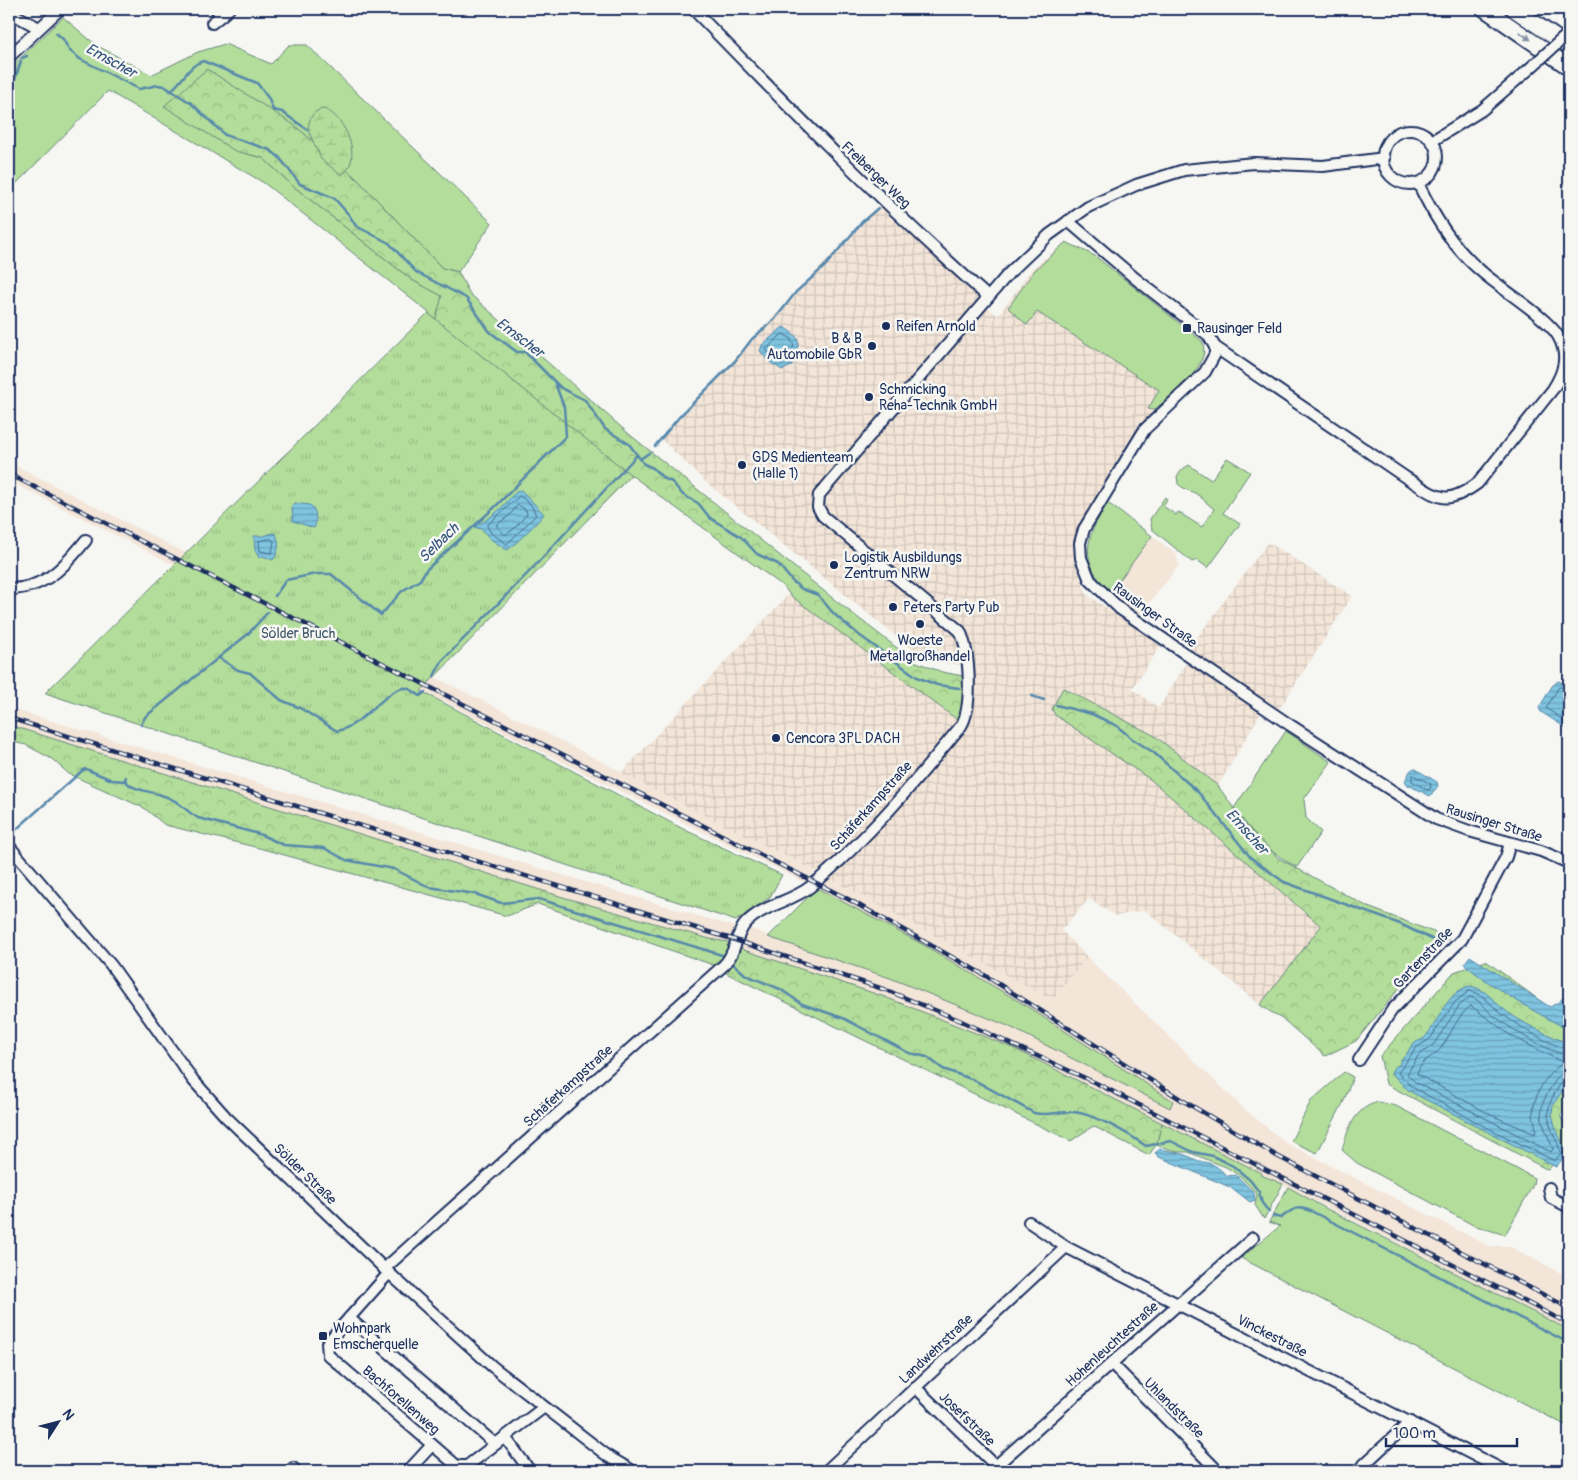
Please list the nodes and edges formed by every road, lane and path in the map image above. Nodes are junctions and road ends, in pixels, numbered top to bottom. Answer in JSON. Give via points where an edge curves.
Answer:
{"nodes":[{"id":1,"x":60,"y":9,"type":"edge"},
{"id":2,"x":693,"y":9,"type":"edge"},
{"id":3,"x":1485,"y":9,"type":"edge"},
{"id":4,"x":1514,"y":9,"type":"edge"},
{"id":5,"x":222,"y":11,"type":"edge"},
{"id":6,"x":9,"y":12,"type":"edge"},
{"id":7,"x":212,"y":24,"type":"dead end"},
{"id":8,"x":39,"y":28,"type":"junction"},
{"id":9,"x":1569,"y":33,"type":"edge"},
{"id":10,"x":1569,"y":47,"type":"edge"},
{"id":11,"x":9,"y":57,"type":"edge"},
{"id":12,"x":1569,"y":67,"type":"edge"},
{"id":13,"x":1432,"y":141,"type":"junction"},
{"id":14,"x":1384,"y":158,"type":"junction"},
{"id":15,"x":1418,"y":183,"type":"junction"},
{"id":16,"x":1068,"y":221,"type":"junction"},
{"id":17,"x":988,"y":297,"type":"junction"},
{"id":18,"x":1215,"y":347,"type":"junction"},
{"id":19,"x":86,"y":540,"type":"dead end"},
{"id":20,"x":9,"y":589,"type":"edge"},
{"id":21,"x":1510,"y":843,"type":"junction"},
{"id":22,"x":9,"y":846,"type":"edge"},
{"id":23,"x":1569,"y":863,"type":"edge"},
{"id":24,"x":1359,"y":1060,"type":"dead end"},
{"id":25,"x":1549,"y":1188,"type":"dead end"},
{"id":26,"x":1569,"y":1207,"type":"edge"},
{"id":27,"x":1029,"y":1222,"type":"dead end"},
{"id":28,"x":1253,"y":1238,"type":"dead end"},
{"id":29,"x":1066,"y":1248,"type":"junction"},
{"id":30,"x":387,"y":1271,"type":"junction"},
{"id":31,"x":1178,"y":1303,"type":"junction"},
{"id":32,"x":349,"y":1318,"type":"junction"},
{"id":33,"x":1111,"y":1363,"type":"junction"},
{"id":34,"x":915,"y":1387,"type":"junction"},
{"id":35,"x":543,"y":1408,"type":"junction"},
{"id":36,"x":1410,"y":1422,"type":"junction"},
{"id":37,"x":505,"y":1437,"type":"junction"},
{"id":38,"x":432,"y":1444,"type":"junction"},
{"id":39,"x":495,"y":1444,"type":"junction"},
{"id":40,"x":996,"y":1470,"type":"edge"},
{"id":41,"x":290,"y":1471,"type":"edge"},
{"id":42,"x":296,"y":1471,"type":"edge"},
{"id":43,"x":408,"y":1471,"type":"edge"},
{"id":44,"x":530,"y":1471,"type":"edge"},
{"id":45,"x":633,"y":1471,"type":"edge"},
{"id":46,"x":826,"y":1471,"type":"edge"},
{"id":47,"x":1218,"y":1471,"type":"edge"},
{"id":48,"x":1357,"y":1471,"type":"edge"},
{"id":49,"x":1505,"y":1471,"type":"edge"}],
"edges":[{"from":1,"to":8,"type":"street"},
{"from":2,"to":17,"type":"street","name":"Freiberger Weg","via":[[865,184]]},
{"from":3,"to":12,"type":"highway","one_way":true},
{"from":4,"to":10,"type":"highway"},
{"from":5,"to":7,"type":"street"},
{"from":6,"to":8,"type":"street"},
{"from":8,"to":11,"type":"street"},
{"from":9,"to":13,"type":"street","bridge":true,"via":[[1482,110]]},
{"from":13,"to":14,"type":"street","via":[[1418,132],[1401,132],[1388,142]]},
{"from":13,"to":15,"type":"street","via":[[1436,166],[1426,179]]},
{"from":14,"to":15,"type":"street","via":[[1393,178]]},
{"from":14,"to":16,"type":"street","via":[[1323,166],[1254,162],[1184,170],[1112,195]]},
{"from":15,"to":18,"type":"street","via":[[1445,231],[1466,257],[1553,328],[1565,353],[1562,374],[1553,389],[1478,483],[1464,495],[1448,499],[1434,494]]},
{"from":16,"to":17,"type":"street","via":[[1030,251]]},
{"from":16,"to":18,"type":"street","via":[[1208,335]]},
{"from":17,"to":30,"type":"street","name":"Schäferkampstraße","via":[[819,494],[817,502],[823,516],[960,631],[966,647],[968,696],[967,713],[961,726],[849,853],[808,888],[768,908],[744,925],[733,954],[724,964]]},
{"from":18,"to":21,"type":"street","name":"Rausinger Straße","via":[[1215,354],[1205,372],[1145,429],[1090,517],[1080,543],[1081,558],[1090,580],[1120,609],[1406,801],[1448,824]]},
{"from":19,"to":20,"type":"street","via":[[62,569],[48,579],[28,587]]},
{"from":21,"to":23,"type":"street","name":"Rausinger Straße"},
{"from":21,"to":24,"type":"street","name":"Gartenstraße","via":[[1506,857],[1462,939],[1392,1010]]},
{"from":22,"to":30,"type":"street","name":"Sölder Straße","via":[[111,965],[192,1080],[226,1117]]},
{"from":25,"to":26,"type":"street","via":[[1551,1198]]},
{"from":27,"to":29,"type":"street","name":"Vinckestraße"},
{"from":28,"to":31,"type":"street","name":"Hohenleuchtestraße"},
{"from":29,"to":31,"type":"street","name":"Vinckestraße"},
{"from":29,"to":34,"type":"street","name":"Landwehrstraße"},
{"from":30,"to":32,"type":"street","name":"Bachforellenweg"},
{"from":30,"to":35,"type":"street","name":"Sölder Straße"},
{"from":31,"to":33,"type":"street","name":"Hohenleuchtestraße"},
{"from":31,"to":36,"type":"street","name":"Vinckestraße"},
{"from":32,"to":38,"type":"street","name":"Bachforellenweg","via":[[327,1343],[328,1355]]},
{"from":32,"to":39,"type":"street","name":"Bachforellenweg"},
{"from":33,"to":40,"type":"street","name":"Hohenleuchtestraße"},
{"from":33,"to":47,"type":"street","name":"Uhlandstraße"},
{"from":34,"to":40,"type":"street","name":"Josefstraße"},
{"from":34,"to":46,"type":"street","name":"Landwehrstraße"},
{"from":35,"to":37,"type":"street","name":"Bachforellenweg"},
{"from":35,"to":45,"type":"street","name":"Sölder Straße"},
{"from":36,"to":48,"type":"street"},
{"from":36,"to":49,"type":"street","name":"Vinckestraße"},
{"from":37,"to":39,"type":"street","name":"Bachforellenweg"},
{"from":37,"to":44,"type":"street"},
{"from":38,"to":39,"type":"street","name":"Bachforellenweg","via":[[461,1467]]},
{"from":38,"to":43,"type":"street"},
{"from":41,"to":42,"type":"street","via":[[292,1468]]}]}
